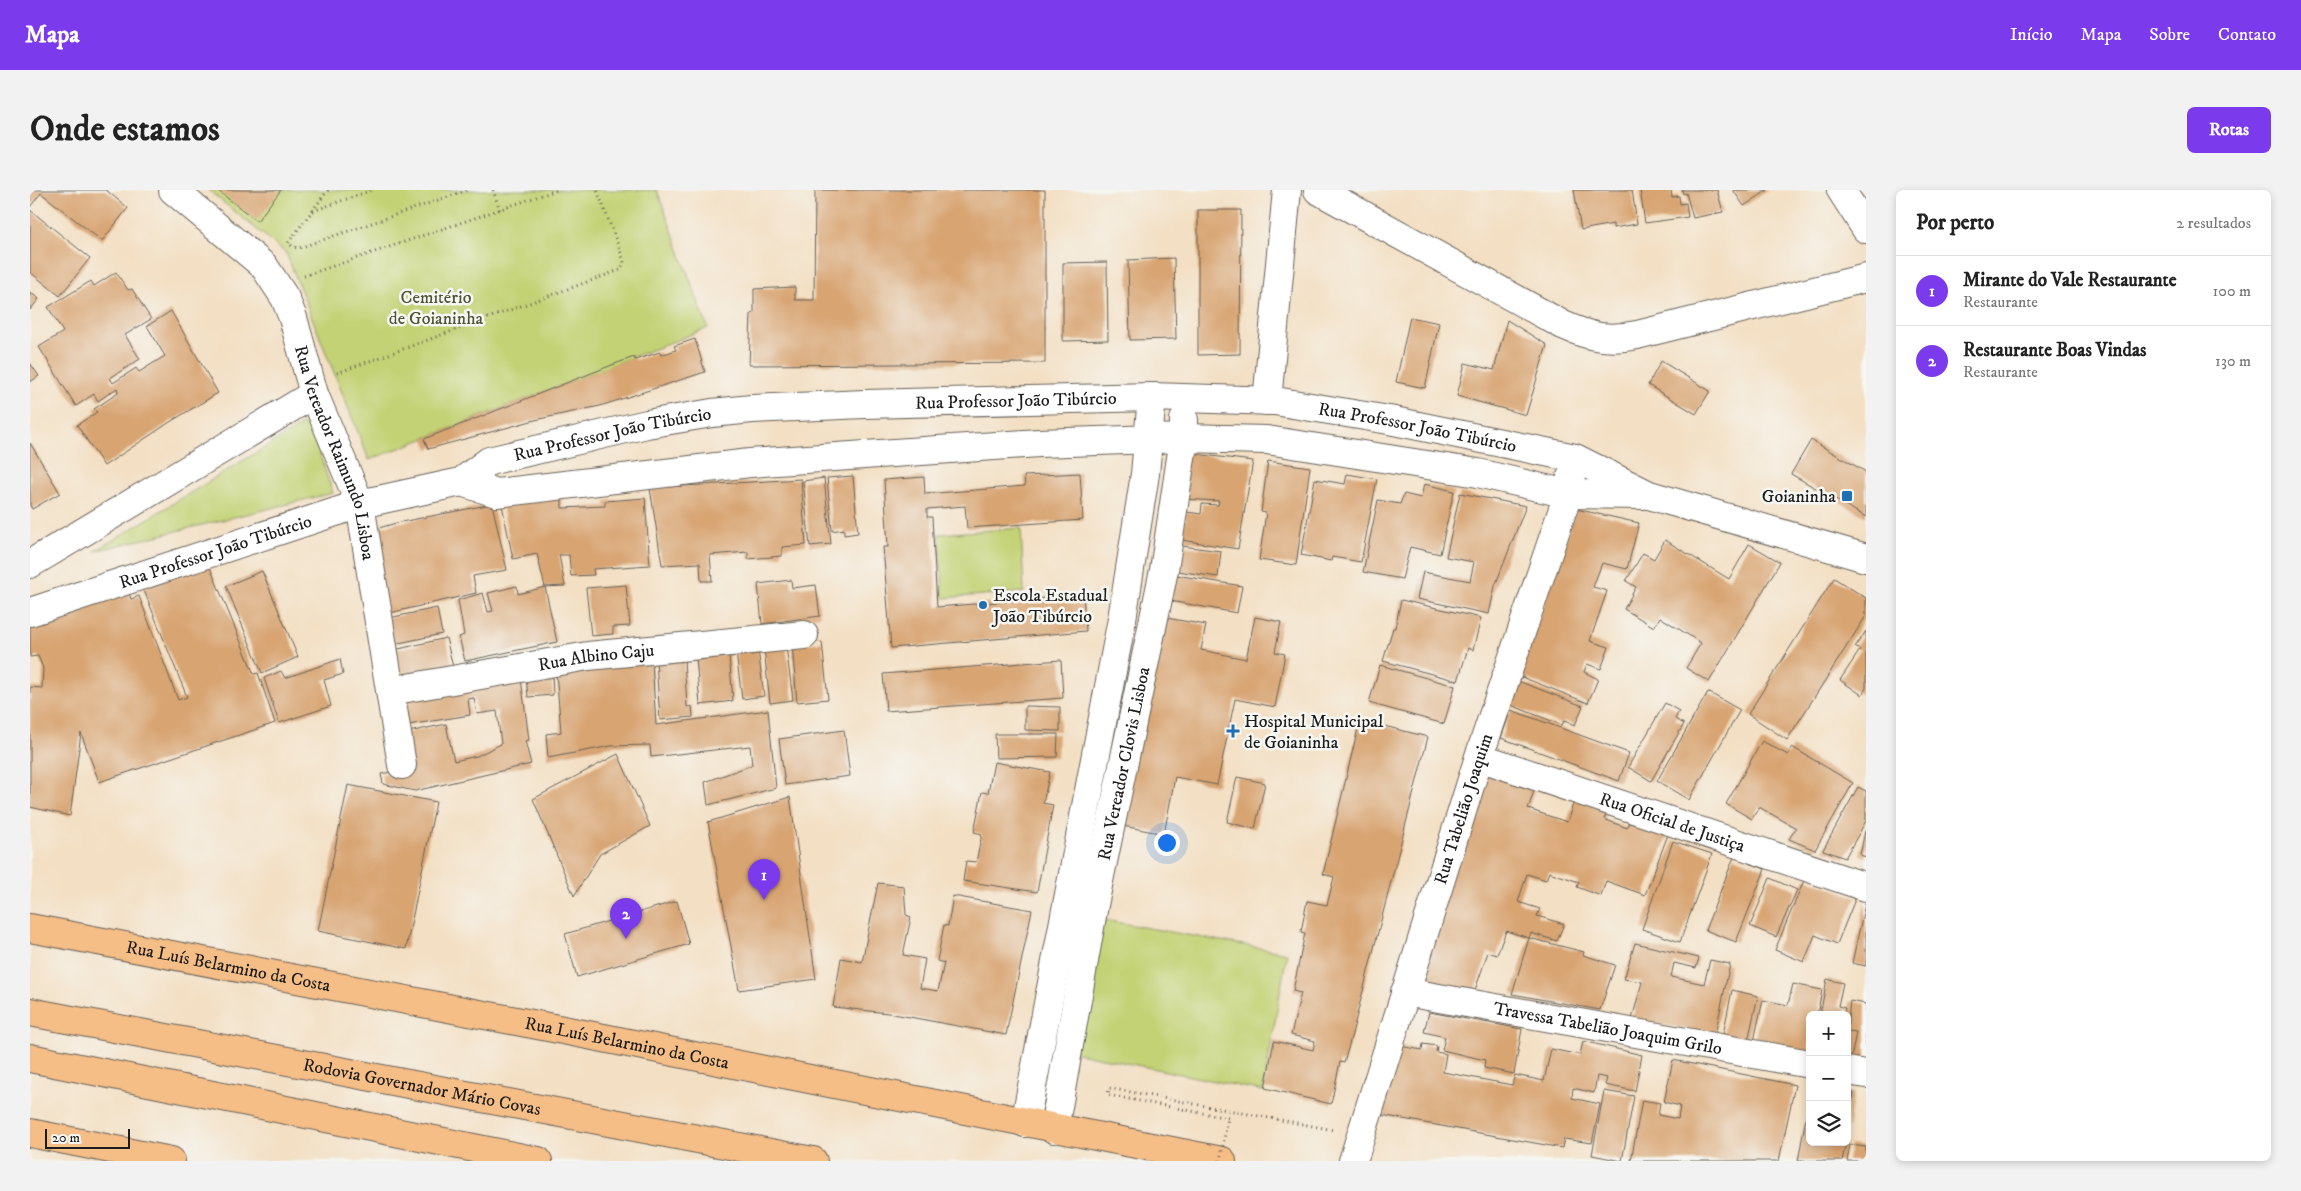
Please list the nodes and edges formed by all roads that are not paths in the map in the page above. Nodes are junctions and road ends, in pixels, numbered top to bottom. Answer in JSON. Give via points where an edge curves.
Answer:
{"nodes":[{"id":1,"x":173,"y":190,"type":"edge"},
{"id":2,"x":1287,"y":190,"type":"edge"},
{"id":3,"x":1318,"y":190,"type":"edge"},
{"id":4,"x":1840,"y":190,"type":"edge"},
{"id":5,"x":1866,"y":229,"type":"edge"},
{"id":6,"x":1866,"y":278,"type":"edge"},
{"id":7,"x":314,"y":394,"type":"junction"},
{"id":8,"x":1152,"y":397,"type":"junction"},
{"id":9,"x":1185,"y":397,"type":"junction"},
{"id":10,"x":1267,"y":401,"type":"junction"},
{"id":11,"x":1184,"y":438,"type":"junction"},
{"id":12,"x":1149,"y":439,"type":"junction"},
{"id":13,"x":1576,"y":458,"type":"junction"},
{"id":14,"x":462,"y":482,"type":"junction"},
{"id":15,"x":1568,"y":494,"type":"junction"},
{"id":16,"x":1649,"y":495,"type":"junction"},
{"id":17,"x":360,"y":504,"type":"junction"},
{"id":18,"x":1866,"y":558,"type":"edge"},
{"id":19,"x":30,"y":564,"type":"edge"},
{"id":20,"x":33,"y":605,"type":"edge"},
{"id":21,"x":804,"y":636,"type":"dead end"},
{"id":22,"x":1110,"y":684,"type":"junction"},
{"id":23,"x":390,"y":690,"type":"junction"},
{"id":24,"x":1140,"y":690,"type":"junction"},
{"id":25,"x":1479,"y":757,"type":"junction"},
{"id":26,"x":402,"y":765,"type":"dead end"},
{"id":27,"x":1082,"y":828,"type":"junction"},
{"id":28,"x":1110,"y":832,"type":"junction"},
{"id":29,"x":1866,"y":887,"type":"edge"},
{"id":30,"x":30,"y":928,"type":"edge"},
{"id":31,"x":1405,"y":992,"type":"junction"},
{"id":32,"x":30,"y":1012,"type":"edge"},
{"id":33,"x":30,"y":1058,"type":"edge"},
{"id":34,"x":1806,"y":1063,"type":"edge"},
{"id":35,"x":1851,"y":1072,"type":"edge"},
{"id":36,"x":1866,"y":1074,"type":"edge"},
{"id":37,"x":1025,"y":1123,"type":"junction"},
{"id":38,"x":1054,"y":1129,"type":"junction"},
{"id":39,"x":30,"y":1133,"type":"edge"},
{"id":40,"x":171,"y":1161,"type":"edge"},
{"id":41,"x":538,"y":1161,"type":"edge"},
{"id":42,"x":813,"y":1161,"type":"edge"},
{"id":43,"x":1221,"y":1161,"type":"edge"},
{"id":44,"x":1353,"y":1161,"type":"edge"}],
"edges":[{"from":1,"to":7,"type":"street","name":"Rua Vereador Raimundo Lisboa","via":[[244,248],[276,282],[293,318]]},
{"from":2,"to":10,"type":"street"},
{"from":3,"to":6,"type":"street","via":[[1563,325],[1600,338],[1637,335]]},
{"from":4,"to":5,"type":"street"},
{"from":7,"to":17,"type":"street","name":"Rua Vereador Raimundo Lisboa"},
{"from":7,"to":19,"type":"street"},
{"from":8,"to":9,"type":"street","name":"Rua Professor João Tibúrcio"},
{"from":8,"to":12,"type":"street","name":"Rua Vereador Clovis Lisboa"},
{"from":8,"to":14,"type":"street","name":"Rua Professor João Tibúrcio","via":[[865,404],[712,413],[620,430],[489,461]]},
{"from":9,"to":10,"type":"street","name":"Rua Professor João Tibúrcio"},
{"from":9,"to":11,"type":"street","name":"Rua Vereador Clovis Lisboa"},
{"from":10,"to":13,"type":"street","name":"Rua Professor João Tibúrcio","via":[[1389,420]]},
{"from":11,"to":12,"type":"street","name":"Rua Professor João Tibúrcio"},
{"from":11,"to":15,"type":"street","name":"Rua Professor João Tibúrcio","via":[[1267,440],[1478,473]]},
{"from":11,"to":24,"type":"street","name":"Rua Vereador Clovis Lisboa","via":[[1164,570]]},
{"from":12,"to":14,"type":"street","name":"Rua Professor João Tibúrcio","via":[[1039,443],[750,463],[497,493]]},
{"from":12,"to":22,"type":"street","name":"Rua Vereador Clovis Lisboa"},
{"from":13,"to":15,"type":"street","name":"Rua Tabelião Joaquim"},
{"from":13,"to":16,"type":"street","name":"Rua Professor João Tibúrcio"},
{"from":14,"to":17,"type":"street","name":"Rua Professor João Tibúrcio"},
{"from":15,"to":16,"type":"street","name":"Rua Professor João Tibúrcio"},
{"from":15,"to":25,"type":"street","name":"Rua Tabelião Joaquim"},
{"from":16,"to":18,"type":"street"},
{"from":17,"to":20,"type":"street","name":"Rua Professor João Tibúrcio"},
{"from":17,"to":23,"type":"street","name":"Rua Vereador Raimundo Lisboa"},
{"from":21,"to":23,"type":"street","name":"Rua Albino Caju","via":[[588,656]]},
{"from":22,"to":24,"type":"street"},
{"from":22,"to":27,"type":"street","name":"Rua Vereador Clovis Lisboa"},
{"from":23,"to":26,"type":"street","name":"Rua Vereador Raimundo Lisboa"},
{"from":24,"to":28,"type":"street","name":"Rua Vereador Clovis Lisboa"},
{"from":25,"to":29,"type":"street","name":"Rua Oficial de Justiça"},
{"from":25,"to":31,"type":"street","name":"Rua Tabelião Joaquim"},
{"from":27,"to":28,"type":"street"},
{"from":27,"to":37,"type":"street","name":"Rua Vereador Clovis Lisboa"},
{"from":28,"to":38,"type":"street","name":"Rua Vereador Clovis Lisboa"},
{"from":30,"to":37,"type":"main road","name":"Rua Luís Belarmino da Costa"},
{"from":31,"to":34,"type":"street","name":"Travessa Tabelião Joaquim Grilo"},
{"from":31,"to":44,"type":"street","name":"Rua Tabelião Joaquim"},
{"from":32,"to":42,"type":"main road","name":"Rodovia Governador Mário Covas"},
{"from":33,"to":41,"type":"main road"},
{"from":35,"to":36,"type":"street"},
{"from":37,"to":38,"type":"main road","name":"Rua Luís Belarmino da Costa"},
{"from":38,"to":43,"type":"main road","name":"Rua Luís Belarmino da Costa"},
{"from":39,"to":40,"type":"main road"}]}
